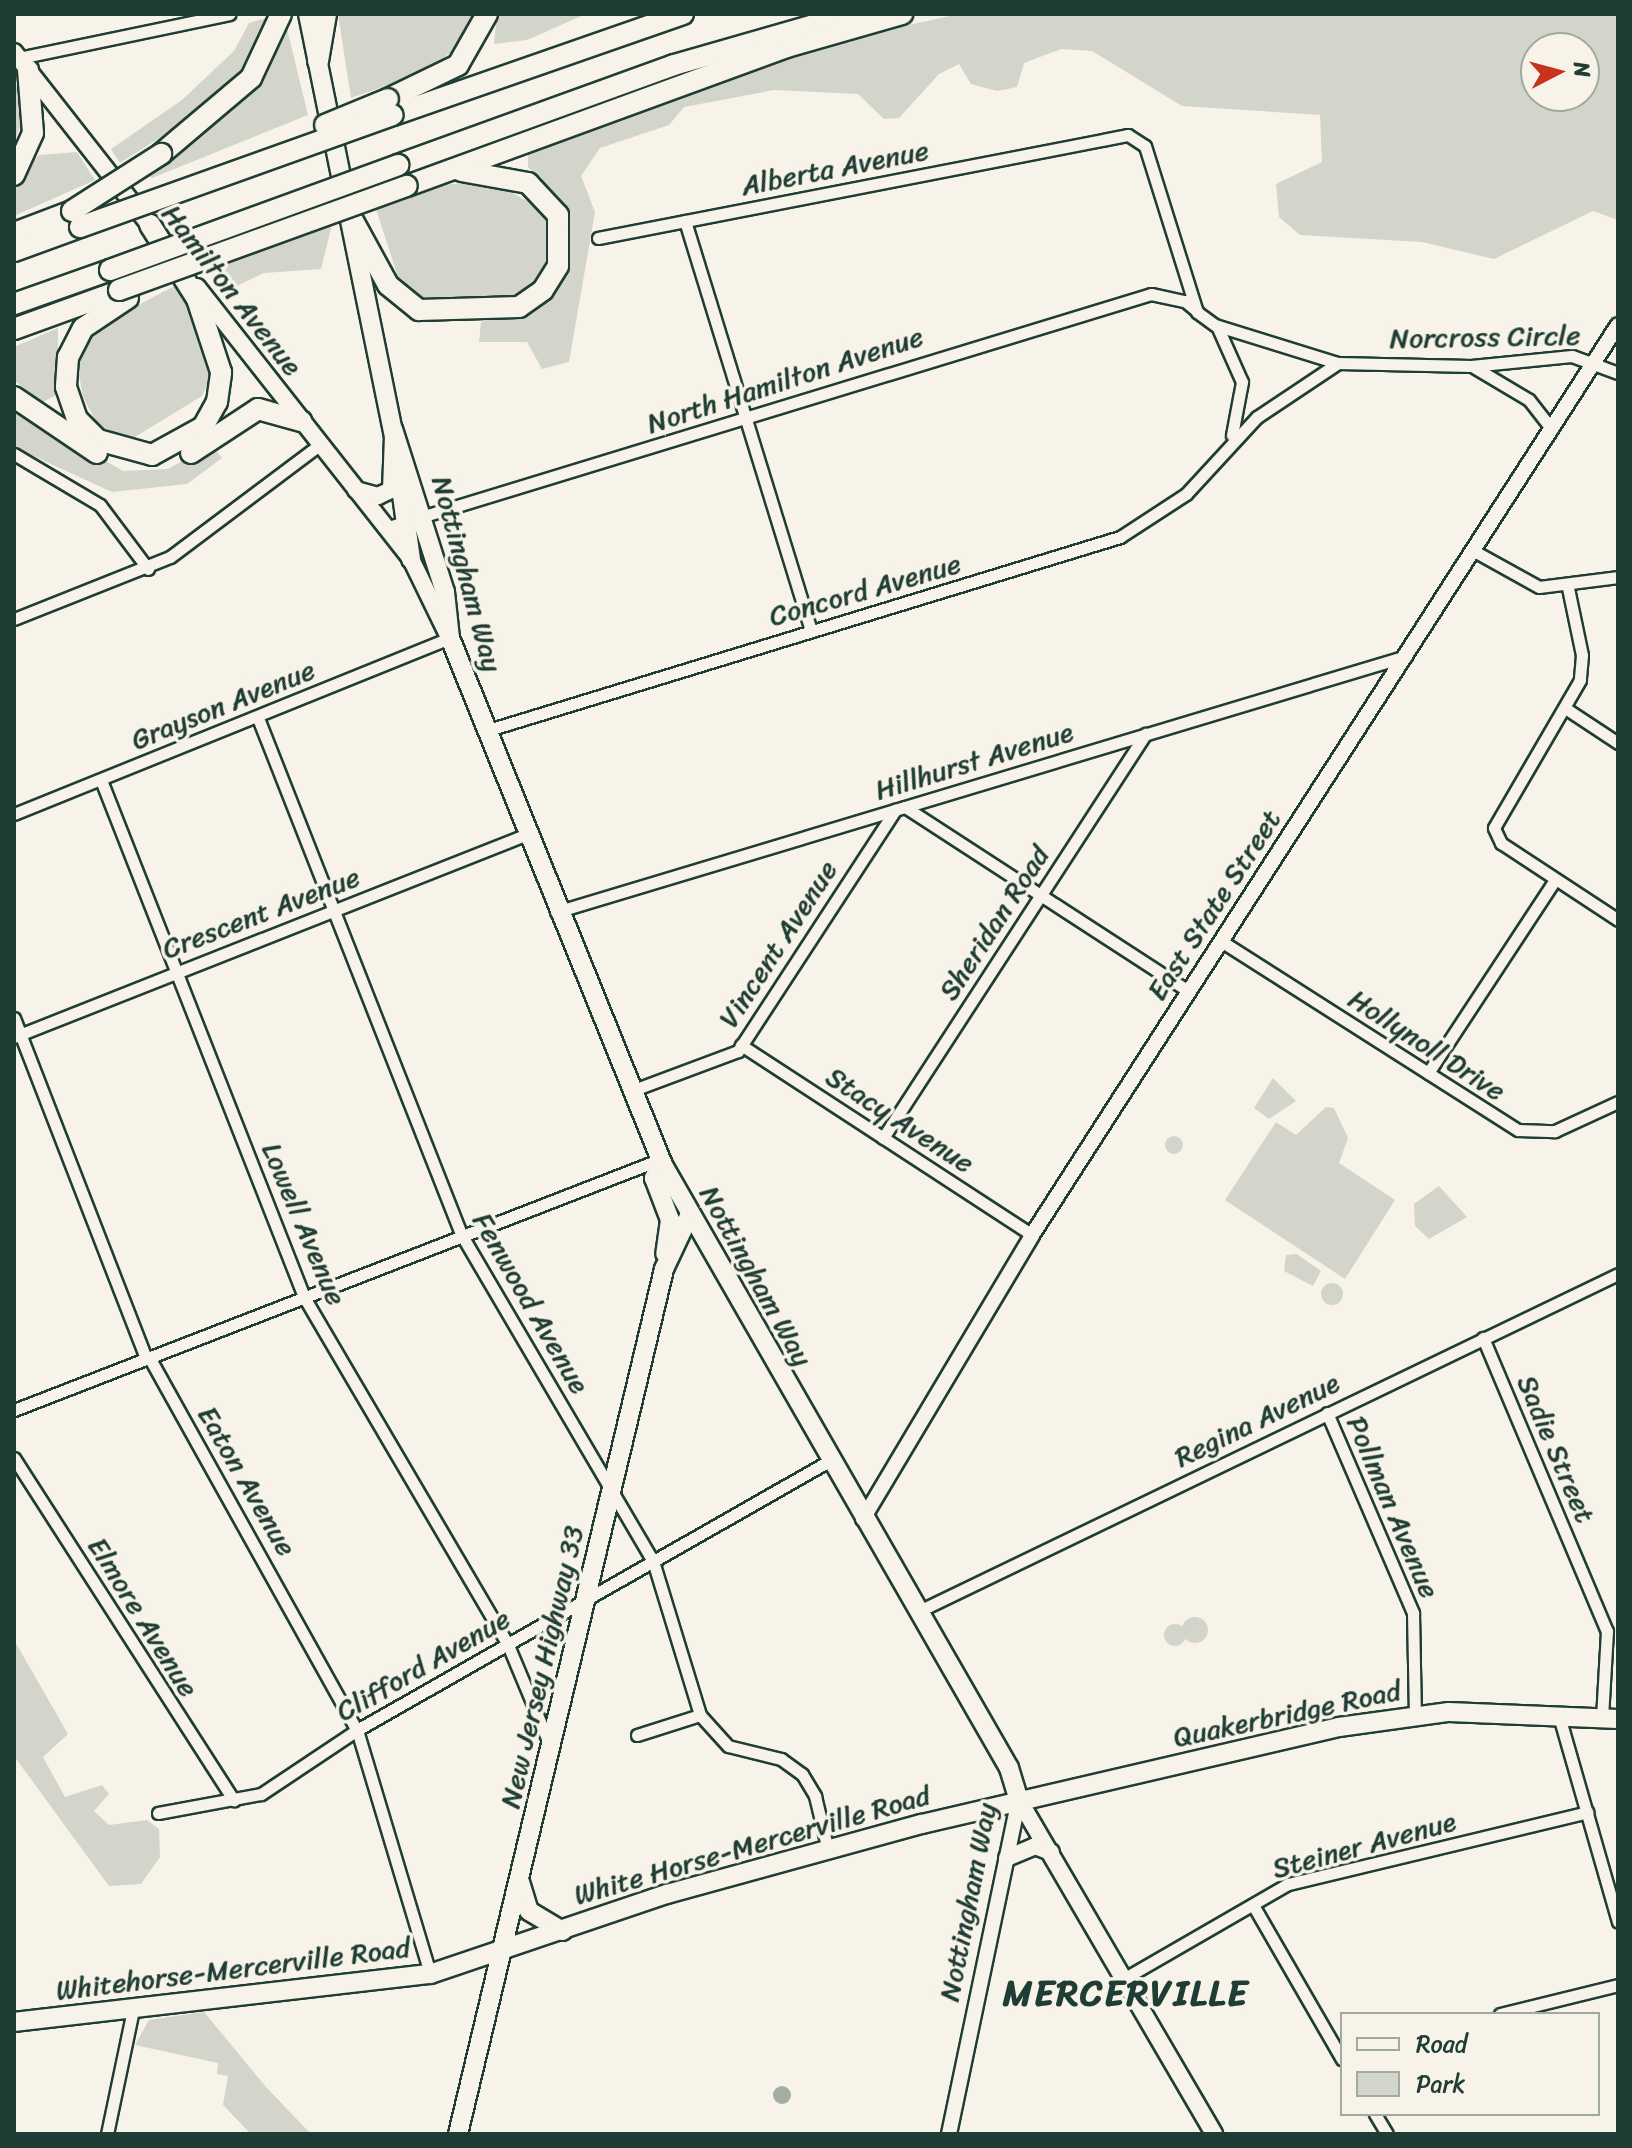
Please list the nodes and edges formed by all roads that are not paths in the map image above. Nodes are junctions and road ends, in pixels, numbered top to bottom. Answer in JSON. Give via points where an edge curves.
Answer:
{"nodes":[{"id":1,"x":229,"y":14,"type":"edge"},
{"id":2,"x":281,"y":14,"type":"edge"},
{"id":3,"x":308,"y":14,"type":"edge"},
{"id":4,"x":326,"y":14,"type":"edge"},
{"id":5,"x":487,"y":14,"type":"edge"},
{"id":6,"x":683,"y":14,"type":"edge"},
{"id":7,"x":852,"y":14,"type":"edge"},
{"id":8,"x":902,"y":14,"type":"edge"},
{"id":9,"x":20,"y":60,"type":"edge"},
{"id":10,"x":318,"y":61,"type":"junction"},
{"id":11,"x":391,"y":107,"type":"junction"},
{"id":12,"x":445,"y":171,"type":"junction"},
{"id":13,"x":14,"y":175,"type":"edge"},
{"id":14,"x":351,"y":217,"type":"junction"},
{"id":15,"x":76,"y":219,"type":"junction"},
{"id":16,"x":685,"y":221,"type":"junction"},
{"id":17,"x":150,"y":225,"type":"junction"},
{"id":18,"x":14,"y":233,"type":"edge"},
{"id":19,"x":598,"y":238,"type":"dead end"},
{"id":20,"x":14,"y":251,"type":"edge"},
{"id":21,"x":124,"y":294,"type":"junction"},
{"id":22,"x":14,"y":304,"type":"edge"},
{"id":23,"x":1197,"y":312,"type":"junction"},
{"id":24,"x":1215,"y":325,"type":"junction"},
{"id":25,"x":1618,"y":325,"type":"edge"},
{"id":26,"x":14,"y":329,"type":"edge"},
{"id":27,"x":1596,"y":360,"type":"junction"},
{"id":28,"x":1338,"y":363,"type":"junction"},
{"id":29,"x":1471,"y":366,"type":"junction"},
{"id":30,"x":1618,"y":373,"type":"edge"},
{"id":31,"x":14,"y":397,"type":"edge"},
{"id":32,"x":746,"y":415,"type":"junction"},
{"id":33,"x":301,"y":421,"type":"junction"},
{"id":34,"x":393,"y":429,"type":"junction"},
{"id":35,"x":1552,"y":429,"type":"junction"},
{"id":36,"x":1228,"y":443,"type":"junction"},
{"id":37,"x":319,"y":445,"type":"junction"},
{"id":38,"x":14,"y":454,"type":"edge"},
{"id":39,"x":355,"y":489,"type":"junction"},
{"id":40,"x":415,"y":518,"type":"junction"},
{"id":41,"x":385,"y":528,"type":"junction"},
{"id":42,"x":1474,"y":551,"type":"junction"},
{"id":43,"x":411,"y":559,"type":"junction"},
{"id":44,"x":148,"y":569,"type":"junction"},
{"id":45,"x":1618,"y":577,"type":"edge"},
{"id":46,"x":1568,"y":588,"type":"junction"},
{"id":47,"x":14,"y":619,"type":"edge"},
{"id":48,"x":811,"y":631,"type":"junction"},
{"id":49,"x":450,"y":638,"type":"junction"},
{"id":50,"x":1406,"y":656,"type":"junction"},
{"id":51,"x":1565,"y":708,"type":"junction"},
{"id":52,"x":258,"y":718,"type":"junction"},
{"id":53,"x":485,"y":731,"type":"junction"},
{"id":54,"x":1145,"y":734,"type":"junction"},
{"id":55,"x":1618,"y":743,"type":"edge"},
{"id":56,"x":101,"y":780,"type":"junction"},
{"id":57,"x":900,"y":808,"type":"junction"},
{"id":58,"x":14,"y":814,"type":"edge"},
{"id":59,"x":525,"y":835,"type":"junction"},
{"id":60,"x":1555,"y":880,"type":"junction"},
{"id":61,"x":1041,"y":895,"type":"junction"},
{"id":62,"x":334,"y":911,"type":"junction"},
{"id":63,"x":556,"y":912,"type":"junction"},
{"id":64,"x":1618,"y":920,"type":"edge"},
{"id":65,"x":1221,"y":941,"type":"junction"},
{"id":66,"x":176,"y":972,"type":"junction"},
{"id":67,"x":1188,"y":991,"type":"junction"},
{"id":68,"x":14,"y":1018,"type":"edge"},
{"id":69,"x":17,"y":1035,"type":"edge"},
{"id":70,"x":741,"y":1045,"type":"junction"},
{"id":71,"x":1428,"y":1073,"type":"junction"},
{"id":72,"x":631,"y":1091,"type":"junction"},
{"id":73,"x":1618,"y":1102,"type":"edge"},
{"id":74,"x":883,"y":1138,"type":"junction"},
{"id":75,"x":662,"y":1162,"type":"junction"},
{"id":76,"x":689,"y":1216,"type":"junction"},
{"id":77,"x":461,"y":1234,"type":"junction"},
{"id":78,"x":1032,"y":1235,"type":"junction"},
{"id":79,"x":664,"y":1269,"type":"junction"},
{"id":80,"x":1618,"y":1274,"type":"edge"},
{"id":81,"x":304,"y":1297,"type":"junction"},
{"id":82,"x":1483,"y":1338,"type":"junction"},
{"id":83,"x":147,"y":1357,"type":"junction"},
{"id":84,"x":14,"y":1410,"type":"edge"},
{"id":85,"x":1327,"y":1413,"type":"junction"},
{"id":86,"x":14,"y":1458,"type":"edge"},
{"id":87,"x":829,"y":1461,"type":"junction"},
{"id":88,"x":612,"y":1492,"type":"junction"},
{"id":89,"x":863,"y":1519,"type":"junction"},
{"id":90,"x":653,"y":1561,"type":"junction"},
{"id":91,"x":588,"y":1598,"type":"junction"},
{"id":92,"x":917,"y":1612,"type":"junction"},
{"id":93,"x":508,"y":1645,"type":"junction"},
{"id":94,"x":1415,"y":1714,"type":"junction"},
{"id":95,"x":700,"y":1715,"type":"junction"},
{"id":96,"x":1559,"y":1716,"type":"junction"},
{"id":97,"x":1610,"y":1719,"type":"edge"},
{"id":98,"x":357,"y":1730,"type":"junction"},
{"id":99,"x":637,"y":1735,"type":"dead end"},
{"id":100,"x":552,"y":1749,"type":"junction"},
{"id":101,"x":1019,"y":1800,"type":"junction"},
{"id":102,"x":234,"y":1801,"type":"junction"},
{"id":103,"x":1587,"y":1812,"type":"junction"},
{"id":104,"x":158,"y":1813,"type":"dead end"},
{"id":105,"x":828,"y":1850,"type":"junction"},
{"id":106,"x":1051,"y":1852,"type":"junction"},
{"id":107,"x":1007,"y":1858,"type":"junction"},
{"id":108,"x":519,"y":1881,"type":"junction"},
{"id":109,"x":1253,"y":1905,"type":"junction"},
{"id":110,"x":1618,"y":1922,"type":"edge"},
{"id":111,"x":562,"y":1931,"type":"junction"},
{"id":112,"x":502,"y":1951,"type":"junction"},
{"id":113,"x":430,"y":1974,"type":"junction"},
{"id":114,"x":1125,"y":1978,"type":"junction"},
{"id":115,"x":1618,"y":1985,"type":"edge"},
{"id":116,"x":133,"y":2010,"type":"junction"},
{"id":117,"x":1508,"y":2012,"type":"edge"},
{"id":118,"x":14,"y":2022,"type":"edge"},
{"id":119,"x":1340,"y":2056,"type":"edge"},
{"id":120,"x":1376,"y":2116,"type":"edge"},
{"id":121,"x":107,"y":2134,"type":"edge"},
{"id":122,"x":458,"y":2134,"type":"edge"},
{"id":123,"x":949,"y":2134,"type":"edge"},
{"id":124,"x":1214,"y":2134,"type":"edge"},
{"id":125,"x":1387,"y":2134,"type":"edge"}],
"edges":[{"from":1,"to":9,"type":"street"},
{"from":2,"to":15,"type":"highway","bridge":true,"via":[[251,78]]},
{"from":3,"to":10,"type":"main road","name":"Nottingham Way"},
{"from":4,"to":10,"type":"highway"},
{"from":5,"to":11,"type":"highway","via":[[458,65]]},
{"from":6,"to":11,"type":"highway"},
{"from":7,"to":22,"type":"highway","bridge":true,"via":[[674,65]]},
{"from":8,"to":12,"type":"highway","via":[[787,47]]},
{"from":9,"to":13,"type":"highway","via":[[33,133]]},
{"from":9,"to":17,"type":"main road","name":"Hamilton Avenue"},
{"from":10,"to":14,"type":"main road","name":"Nottingham Way"},
{"from":11,"to":15,"type":"highway","bridge":true,"via":[[242,156],[216,178]]},
{"from":12,"to":14,"type":"highway","via":[[511,176],[552,204],[562,252],[552,278],[533,300],[489,314],[419,310],[388,285]]},
{"from":12,"to":21,"type":"highway","bridge":true},
{"from":14,"to":34,"type":"main road","name":"Nottingham Way"},
{"from":15,"to":18,"type":"highway"},
{"from":15,"to":20,"type":"highway"},
{"from":16,"to":19,"type":"street","name":"Alberta Avenue"},
{"from":16,"to":23,"type":"street","name":"Alberta Avenue","via":[[1128,135],[1145,146]]},
{"from":16,"to":32,"type":"street"},
{"from":17,"to":21,"type":"highway","via":[[197,299],[221,372],[203,427],[152,455],[98,440],[77,419],[66,387],[68,357],[83,328]]},
{"from":17,"to":33,"type":"main road","name":"Hamilton Avenue"},
{"from":21,"to":26,"type":"highway"},
{"from":23,"to":24,"type":"street","name":"Norcross Circle"},
{"from":23,"to":32,"type":"street","name":"North Hamilton Avenue","via":[[1185,301],[1151,294]]},
{"from":24,"to":28,"type":"street","name":"Norcross Circle"},
{"from":24,"to":36,"type":"street","name":"Concord Avenue","via":[[1234,351],[1242,382]]},
{"from":25,"to":27,"type":"street","name":"East State Street"},
{"from":27,"to":29,"type":"street","name":"Norcross Circle"},
{"from":27,"to":30,"type":"street"},
{"from":27,"to":35,"type":"street","name":"East State Street"},
{"from":28,"to":29,"type":"street","name":"Norcross Circle"},
{"from":28,"to":36,"type":"street","name":"Concord Avenue"},
{"from":29,"to":35,"type":"street","via":[[1529,400]]},
{"from":31,"to":33,"type":"highway","via":[[113,462],[147,468],[191,454],[258,409]]},
{"from":32,"to":40,"type":"street","name":"North Hamilton Avenue"},
{"from":32,"to":48,"type":"street"},
{"from":33,"to":37,"type":"main road","name":"Hamilton Avenue"},
{"from":34,"to":39,"type":"main road","via":[[391,490],[378,496]]},
{"from":34,"to":40,"type":"main road","name":"Nottingham Way"},
{"from":35,"to":42,"type":"street","name":"East State Street"},
{"from":36,"to":48,"type":"street","name":"Concord Avenue","via":[[1186,494],[1120,537]]},
{"from":37,"to":39,"type":"main road","name":"Hamilton Avenue"},
{"from":37,"to":44,"type":"street"},
{"from":38,"to":44,"type":"street","via":[[100,505]]},
{"from":39,"to":41,"type":"main road","name":"Hamilton Avenue"},
{"from":40,"to":41,"type":"street","name":"North Hamilton Avenue"},
{"from":40,"to":43,"type":"main road","name":"Nottingham Way"},
{"from":40,"to":49,"type":"main road","name":"Nottingham Way"},
{"from":41,"to":43,"type":"main road","name":"Hamilton Avenue"},
{"from":42,"to":46,"type":"street","via":[[1525,582]]},
{"from":42,"to":50,"type":"street","name":"East State Street"},
{"from":43,"to":49,"type":"main road","name":"Hamilton Avenue"},
{"from":44,"to":47,"type":"street"},
{"from":45,"to":46,"type":"street"},
{"from":46,"to":51,"type":"street","via":[[1582,668]]},
{"from":48,"to":53,"type":"street","name":"Concord Avenue"},
{"from":49,"to":52,"type":"street","name":"Grayson Avenue"},
{"from":49,"to":53,"type":"main road","name":"Nottingham Way"},
{"from":50,"to":54,"type":"street","name":"Hillhurst Avenue"},
{"from":50,"to":65,"type":"street","name":"East State Street"},
{"from":51,"to":55,"type":"street"},
{"from":51,"to":60,"type":"street","via":[[1498,813],[1501,843]]},
{"from":52,"to":56,"type":"street","name":"Grayson Avenue"},
{"from":52,"to":62,"type":"street","name":"Fenwood Avenue"},
{"from":53,"to":59,"type":"main road","name":"Nottingham Way"},
{"from":54,"to":57,"type":"street","name":"Hillhurst Avenue"},
{"from":54,"to":61,"type":"street","name":"Sheridan Road"},
{"from":56,"to":58,"type":"street","name":"Grayson Avenue"},
{"from":56,"to":66,"type":"street","name":"Lowell Avenue"},
{"from":57,"to":61,"type":"street"},
{"from":57,"to":63,"type":"street","name":"Hillhurst Avenue"},
{"from":57,"to":70,"type":"street","name":"Vincent Avenue"},
{"from":59,"to":62,"type":"street","name":"Crescent Avenue"},
{"from":59,"to":63,"type":"main road","name":"Nottingham Way"},
{"from":60,"to":64,"type":"street"},
{"from":60,"to":71,"type":"street"},
{"from":61,"to":67,"type":"street"},
{"from":61,"to":74,"type":"street","name":"Sheridan Road"},
{"from":62,"to":66,"type":"street","name":"Crescent Avenue"},
{"from":62,"to":77,"type":"street","name":"Fenwood Avenue"},
{"from":63,"to":72,"type":"main road","name":"Nottingham Way"},
{"from":65,"to":67,"type":"street","name":"East State Street"},
{"from":65,"to":71,"type":"street","name":"Hollynoll Drive"},
{"from":66,"to":69,"type":"street","name":"Crescent Avenue"},
{"from":66,"to":81,"type":"street","name":"Lowell Avenue"},
{"from":67,"to":78,"type":"street","name":"East State Street"},
{"from":68,"to":69,"type":"street","name":"Eaton Avenue"},
{"from":69,"to":83,"type":"street","name":"Eaton Avenue"},
{"from":70,"to":72,"type":"street","name":"Vincent Avenue"},
{"from":70,"to":74,"type":"street","name":"Stacy Avenue"},
{"from":71,"to":73,"type":"street","name":"Hollynoll Drive","via":[[1530,1133],[1555,1131]]},
{"from":72,"to":75,"type":"main road","name":"Nottingham Way"},
{"from":74,"to":78,"type":"street","name":"Stacy Avenue"},
{"from":75,"to":76,"type":"main road","name":"Nottingham Way"},
{"from":75,"to":77,"type":"street"},
{"from":75,"to":79,"type":"main road","via":[[654,1178],[670,1220]]},
{"from":76,"to":79,"type":"main road","name":"New Jersey Highway 33"},
{"from":76,"to":87,"type":"main road","name":"Nottingham Way"},
{"from":77,"to":81,"type":"street"},
{"from":77,"to":88,"type":"street","name":"Fenwood Avenue"},
{"from":78,"to":89,"type":"street","name":"East State Street"},
{"from":79,"to":88,"type":"main road","name":"New Jersey Highway 33"},
{"from":80,"to":82,"type":"street","name":"Regina Avenue"},
{"from":81,"to":83,"type":"street"},
{"from":81,"to":93,"type":"street","name":"Lowell Avenue"},
{"from":82,"to":85,"type":"street","name":"Regina Avenue"},
{"from":82,"to":97,"type":"street","name":"Sadie Street","via":[[1607,1631]]},
{"from":83,"to":84,"type":"street"},
{"from":83,"to":98,"type":"street","name":"Eaton Avenue"},
{"from":85,"to":92,"type":"street","name":"Regina Avenue"},
{"from":85,"to":94,"type":"street","name":"Pollman Avenue","via":[[1413,1613]]},
{"from":86,"to":102,"type":"street","name":"Elmore Avenue"},
{"from":87,"to":89,"type":"main road","name":"Nottingham Way"},
{"from":87,"to":90,"type":"street","name":"Clifford Avenue"},
{"from":88,"to":90,"type":"street","name":"Fenwood Avenue"},
{"from":88,"to":91,"type":"main road","name":"New Jersey Highway 33"},
{"from":89,"to":92,"type":"main road","name":"Nottingham Way"},
{"from":90,"to":91,"type":"street","name":"Clifford Avenue"},
{"from":90,"to":95,"type":"street","name":"Fenwood Avenue"},
{"from":91,"to":93,"type":"street","name":"Clifford Avenue"},
{"from":91,"to":100,"type":"main road","name":"New Jersey Highway 33"},
{"from":92,"to":101,"type":"main road","name":"Nottingham Way","via":[[1009,1768]]},
{"from":93,"to":98,"type":"street","name":"Clifford Avenue"},
{"from":93,"to":100,"type":"street","name":"Lowell Avenue"},
{"from":94,"to":96,"type":"main road","name":"Quakerbridge Road"},
{"from":94,"to":101,"type":"main road","name":"Quakerbridge Road"},
{"from":95,"to":99,"type":"street"},
{"from":95,"to":105,"type":"street","name":"Fenwood Avenue","via":[[728,1746],[781,1759],[802,1774],[815,1796]]},
{"from":96,"to":97,"type":"main road","name":"Quakerbridge Road"},
{"from":96,"to":103,"type":"street"},
{"from":98,"to":102,"type":"street","name":"Clifford Avenue","via":[[261,1794]]},
{"from":98,"to":113,"type":"street","name":"Eaton Avenue"},
{"from":100,"to":108,"type":"main road","name":"New Jersey Highway 33"},
{"from":101,"to":105,"type":"main road","name":"White Horse-Mercerville Road"},
{"from":101,"to":106,"type":"main road"},
{"from":101,"to":107,"type":"street","name":"Nottingham Way"},
{"from":102,"to":104,"type":"street","name":"Clifford Avenue"},
{"from":103,"to":109,"type":"street","name":"Steiner Avenue","via":[[1288,1884]]},
{"from":103,"to":110,"type":"street"},
{"from":105,"to":111,"type":"main road","name":"White Horse-Mercerville Road"},
{"from":106,"to":107,"type":"main road","via":[[1035,1846]]},
{"from":106,"to":114,"type":"main road"},
{"from":107,"to":123,"type":"street","name":"Nottingham Way"},
{"from":108,"to":111,"type":"main road","via":[[529,1911]]},
{"from":108,"to":112,"type":"main road","name":"New Jersey Highway 33"},
{"from":109,"to":114,"type":"street","name":"Steiner Avenue"},
{"from":109,"to":119,"type":"street"},
{"from":111,"to":112,"type":"main road","name":"White Horse-Mercerville Road"},
{"from":112,"to":113,"type":"main road","name":"Whitehorse-Mercerville Road"},
{"from":112,"to":122,"type":"main road","name":"New Jersey Highway 33"},
{"from":113,"to":116,"type":"main road","name":"Whitehorse-Mercerville Road"},
{"from":114,"to":124,"type":"main road"},
{"from":115,"to":117,"type":"street"},
{"from":116,"to":118,"type":"main road","name":"Whitehorse-Mercerville Road"},
{"from":116,"to":121,"type":"street"},
{"from":120,"to":125,"type":"street"}]}
